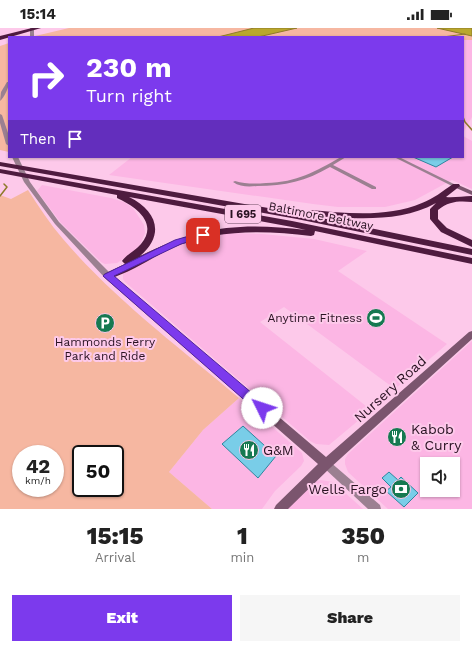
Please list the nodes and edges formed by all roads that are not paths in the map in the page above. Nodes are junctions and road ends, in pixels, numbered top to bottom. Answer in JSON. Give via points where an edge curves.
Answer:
{"nodes":[{"id":1,"x":38,"y":28,"type":"edge"},
{"id":2,"x":22,"y":30,"type":"edge"},
{"id":3,"x":0,"y":34,"type":"edge"},
{"id":4,"x":0,"y":38,"type":"edge"},
{"id":5,"x":8,"y":84,"type":"edge"},
{"id":6,"x":0,"y":100,"type":"edge"},
{"id":7,"x":0,"y":115,"type":"edge"},
{"id":8,"x":8,"y":140,"type":"edge"},
{"id":9,"x":15,"y":158,"type":"edge"},
{"id":10,"x":342,"y":158,"type":"edge"},
{"id":11,"x":398,"y":158,"type":"edge"},
{"id":12,"x":0,"y":164,"type":"edge"},
{"id":13,"x":329,"y":165,"type":"junction"},
{"id":14,"x":0,"y":171,"type":"edge"},
{"id":15,"x":235,"y":182,"type":"dead end"},
{"id":16,"x":82,"y":183,"type":"junction"},
{"id":17,"x":459,"y":187,"type":"junction"},
{"id":18,"x":374,"y":188,"type":"dead end"},
{"id":19,"x":472,"y":193,"type":"edge"},
{"id":20,"x":472,"y":199,"type":"edge"},
{"id":21,"x":209,"y":200,"type":"junction"},
{"id":22,"x":440,"y":203,"type":"junction"},
{"id":23,"x":472,"y":244,"type":"edge"},
{"id":24,"x":397,"y":245,"type":"junction"},
{"id":25,"x":472,"y":252,"type":"edge"},
{"id":26,"x":472,"y":261,"type":"edge"},
{"id":27,"x":108,"y":276,"type":"junction"},
{"id":28,"x":472,"y":334,"type":"edge"},
{"id":29,"x":326,"y":464,"type":"junction"},
{"id":30,"x":280,"y":509,"type":"edge"},
{"id":31,"x":376,"y":509,"type":"edge"}],
"edges":[{"from":1,"to":2,"type":"highway"},
{"from":2,"to":3,"type":"highway"},
{"from":2,"to":4,"type":"highway"},
{"from":5,"to":6,"type":"street"},
{"from":7,"to":8,"type":"street"},
{"from":9,"to":27,"type":"street","via":[[27,182],[57,223]]},
{"from":10,"to":13,"type":"street"},
{"from":11,"to":17,"type":"street"},
{"from":12,"to":16,"type":"highway","name":"Baltimore Beltway","number":"I 695"},
{"from":13,"to":15,"type":"street","via":[[304,179],[290,183],[250,185]]},
{"from":13,"to":18,"type":"street"},
{"from":14,"to":16,"type":"highway","name":"Baltimore Beltway","number":"I 695"},
{"from":16,"to":21,"type":"highway","name":"Baltimore Beltway","number":"I 695"},
{"from":16,"to":24,"type":"highway","name":"Baltimore Beltway","number":"I 695"},
{"from":16,"to":27,"type":"highway","via":[[132,201],[145,212],[152,226],[151,235],[143,249]]},
{"from":17,"to":19,"type":"main road"},
{"from":17,"to":21,"type":"highway","via":[[425,205],[378,214],[308,212]]},
{"from":17,"to":22,"type":"highway"},
{"from":20,"to":22,"type":"highway","via":[[459,198]]},
{"from":21,"to":25,"type":"highway","name":"Baltimore Beltway","number":"I 695","via":[[356,227]]},
{"from":22,"to":23,"type":"highway","via":[[433,214],[438,225],[453,236]]},
{"from":24,"to":26,"type":"highway","name":"Baltimore Beltway","number":"I 695"},
{"from":24,"to":27,"type":"highway","via":[[282,231],[220,232],[178,242]]},
{"from":27,"to":29,"type":"main road"},
{"from":28,"to":29,"type":"main road","name":"Nursery Road"},
{"from":29,"to":30,"type":"main road","name":"Nursery Road"},
{"from":29,"to":31,"type":"street"}]}
